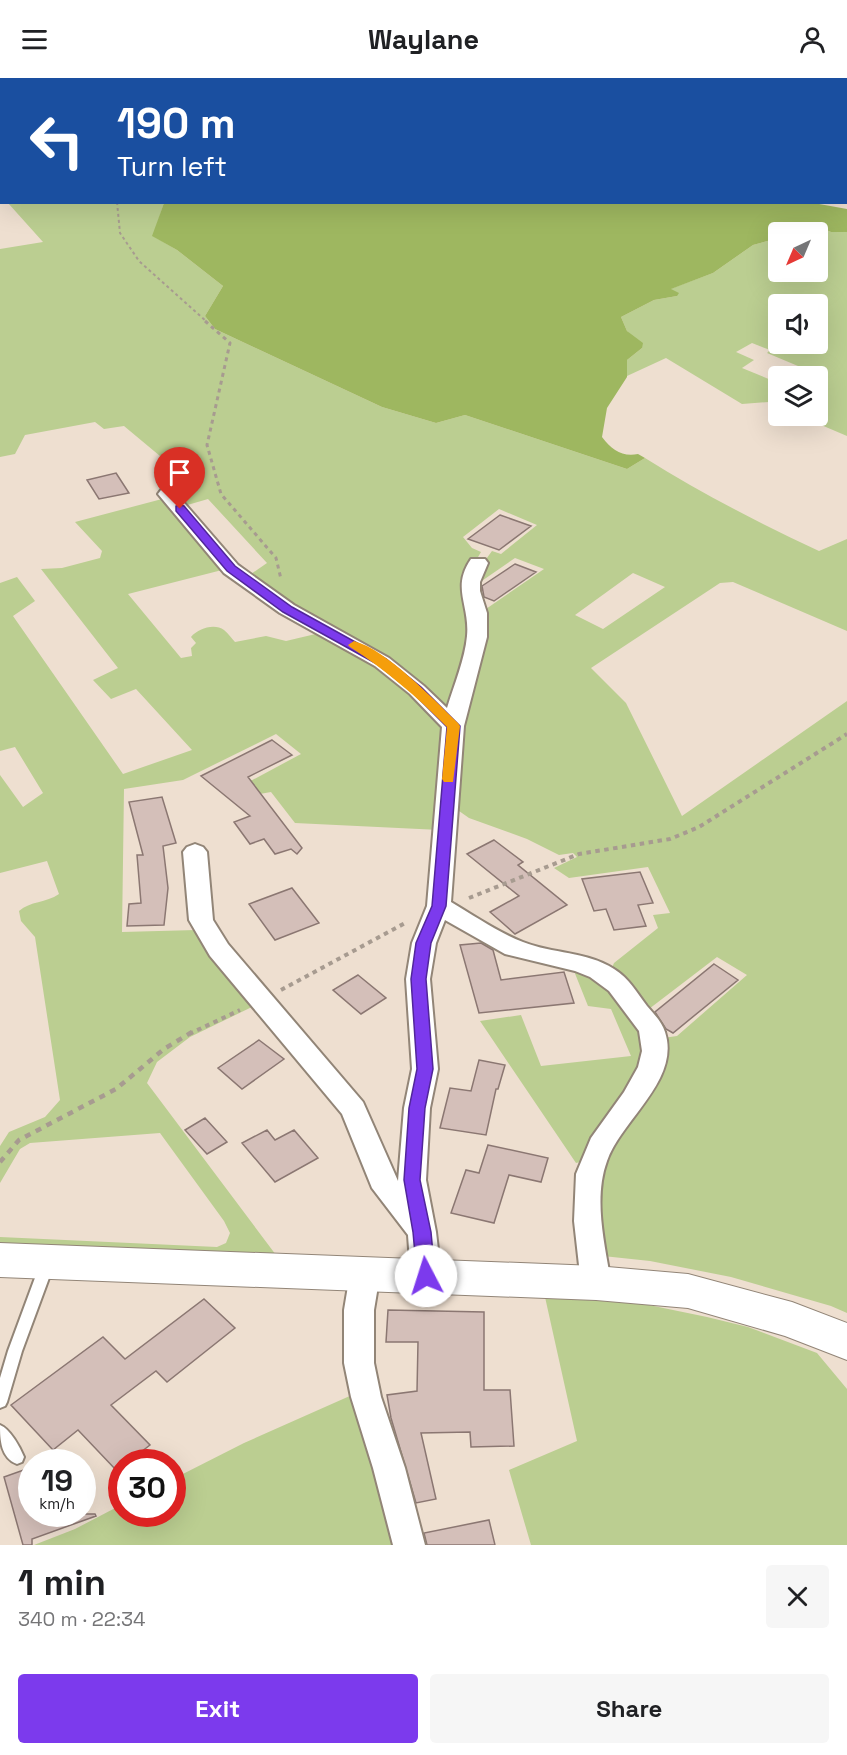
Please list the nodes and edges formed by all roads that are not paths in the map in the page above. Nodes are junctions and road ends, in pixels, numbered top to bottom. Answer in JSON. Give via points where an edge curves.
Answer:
{"nodes":[{"id":1,"x":167,"y":494,"type":"dead end"},
{"id":2,"x":478,"y":563,"type":"dead end"},
{"id":3,"x":453,"y":726,"type":"junction"},
{"id":4,"x":195,"y":852,"type":"dead end"},
{"id":5,"x":439,"y":906,"type":"junction"},
{"id":6,"x":422,"y":1232,"type":"junction"},
{"id":7,"x":0,"y":1260,"type":"edge"},
{"id":8,"x":49,"y":1261,"type":"junction"},
{"id":9,"x":366,"y":1274,"type":"junction"},
{"id":10,"x":426,"y":1276,"type":"junction"},
{"id":11,"x":596,"y":1283,"type":"junction"},
{"id":12,"x":847,"y":1342,"type":"edge"},
{"id":13,"x":0,"y":1401,"type":"edge"},
{"id":14,"x":0,"y":1432,"type":"edge"},
{"id":15,"x":17,"y":1457,"type":"dead end"},
{"id":16,"x":409,"y":1545,"type":"edge"}],
"edges":[{"from":1,"to":3,"type":"street","via":[[231,569],[287,609],[382,662]]},
{"from":2,"to":3,"type":"street","via":[[470,582],[477,613],[477,637]]},
{"from":3,"to":5,"type":"street"},
{"from":4,"to":6,"type":"street","via":[[201,920],[219,950],[354,1109],[382,1180]]},
{"from":5,"to":6,"type":"street","via":[[424,943],[418,979],[425,1069],[417,1108],[412,1180]]},
{"from":5,"to":11,"type":"street","via":[[513,947],[585,966],[609,977],[653,1032],[656,1049],[651,1070],[593,1161],[588,1186]]},
{"from":6,"to":10,"type":"street"},
{"from":7,"to":8,"type":"main road"},
{"from":8,"to":9,"type":"main road"},
{"from":8,"to":13,"type":"lane"},
{"from":9,"to":10,"type":"main road"},
{"from":9,"to":16,"type":"street","via":[[359,1310],[359,1363]]},
{"from":10,"to":11,"type":"main road"},
{"from":11,"to":12,"type":"main road","via":[[688,1291],[792,1320]]},
{"from":14,"to":15,"type":"lane"}]}
